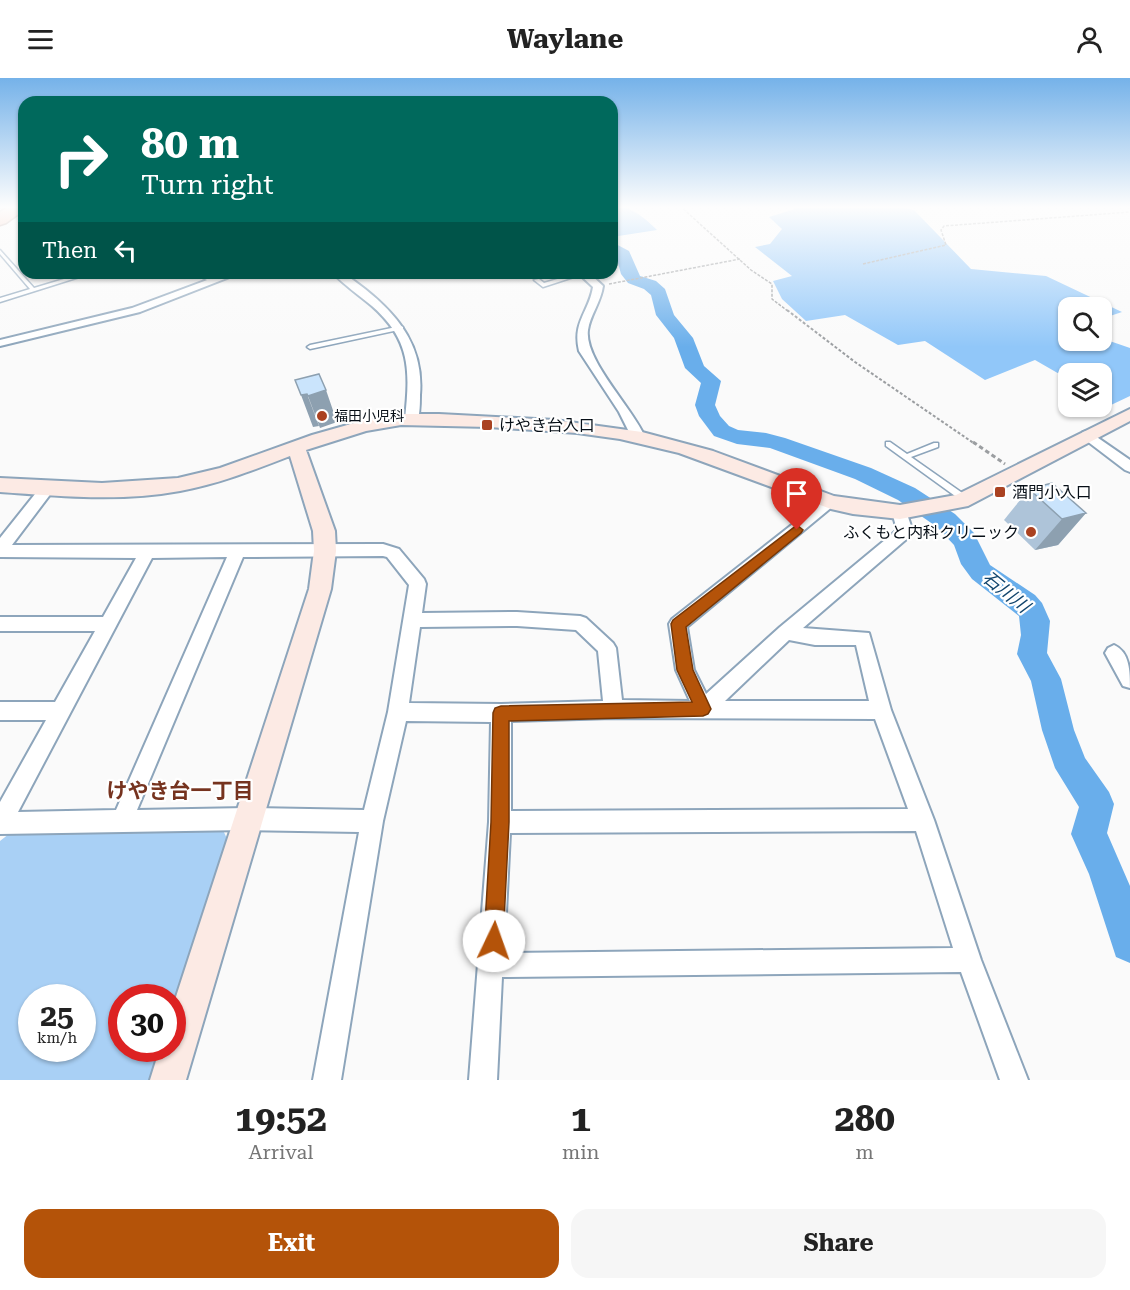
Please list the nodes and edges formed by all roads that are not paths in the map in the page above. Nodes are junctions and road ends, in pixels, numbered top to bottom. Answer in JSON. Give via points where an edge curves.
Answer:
{"nodes":[{"id":1,"x":1,"y":253,"type":"edge"},
{"id":2,"x":18,"y":272,"type":"edge"},
{"id":3,"x":24,"y":279,"type":"edge"},
{"id":4,"x":69,"y":279,"type":"edge"},
{"id":5,"x":209,"y":279,"type":"edge"},
{"id":6,"x":218,"y":279,"type":"edge"},
{"id":7,"x":345,"y":279,"type":"edge"},
{"id":8,"x":563,"y":279,"type":"edge"},
{"id":9,"x":590,"y":279,"type":"edge"},
{"id":10,"x":537,"y":280,"type":"dead end"},
{"id":11,"x":213,"y":281,"type":"junction"},
{"id":12,"x":33,"y":290,"type":"junction"},
{"id":13,"x":0,"y":300,"type":"edge"},
{"id":14,"x":401,"y":328,"type":"junction"},
{"id":15,"x":0,"y":343,"type":"edge"},
{"id":16,"x":310,"y":347,"type":"dead end"},
{"id":17,"x":1130,"y":414,"type":"edge"},
{"id":18,"x":412,"y":419,"type":"junction"},
{"id":19,"x":1088,"y":435,"type":"junction"},
{"id":20,"x":638,"y":437,"type":"junction"},
{"id":21,"x":888,"y":444,"type":"dead end"},
{"id":22,"x":936,"y":445,"type":"dead end"},
{"id":23,"x":296,"y":447,"type":"junction"},
{"id":24,"x":906,"y":457,"type":"junction"},
{"id":25,"x":1130,"y":466,"type":"edge"},
{"id":26,"x":0,"y":485,"type":"edge"},
{"id":27,"x":48,"y":488,"type":"junction"},
{"id":28,"x":966,"y":499,"type":"junction"},
{"id":29,"x":831,"y":502,"type":"junction"},
{"id":30,"x":904,"y":512,"type":"junction"},
{"id":31,"x":0,"y":550,"type":"edge"},
{"id":32,"x":325,"y":551,"type":"junction"},
{"id":33,"x":147,"y":552,"type":"junction"},
{"id":34,"x":237,"y":552,"type":"junction"},
{"id":35,"x":412,"y":620,"type":"junction"},
{"id":36,"x":0,"y":624,"type":"edge"},
{"id":37,"x":108,"y":624,"type":"junction"},
{"id":38,"x":786,"y":632,"type":"junction"},
{"id":39,"x":1114,"y":653,"type":"dead end"},
{"id":40,"x":1130,"y":680,"type":"edge"},
{"id":41,"x":613,"y":709,"type":"junction"},
{"id":42,"x":703,"y":709,"type":"junction"},
{"id":43,"x":881,"y":710,"type":"junction"},
{"id":44,"x":0,"y":711,"type":"edge"},
{"id":45,"x":59,"y":711,"type":"junction"},
{"id":46,"x":398,"y":712,"type":"junction"},
{"id":47,"x":501,"y":713,"type":"junction"},
{"id":48,"x":247,"y":819,"type":"junction"},
{"id":49,"x":923,"y":820,"type":"junction"},
{"id":50,"x":122,"y":821,"type":"junction"},
{"id":51,"x":372,"y":821,"type":"junction"},
{"id":52,"x":500,"y":822,"type":"junction"},
{"id":53,"x":0,"y":823,"type":"edge"},
{"id":54,"x":969,"y":960,"type":"junction"},
{"id":55,"x":492,"y":965,"type":"junction"},
{"id":56,"x":168,"y":1080,"type":"edge"},
{"id":57,"x":327,"y":1080,"type":"edge"},
{"id":58,"x":483,"y":1080,"type":"edge"},
{"id":59,"x":1014,"y":1080,"type":"edge"}],
"edges":[{"from":1,"to":2,"type":"lane"},
{"from":3,"to":12,"type":"lane"},
{"from":4,"to":12,"type":"lane"},
{"from":5,"to":11,"type":"lane"},
{"from":6,"to":11,"type":"street"},
{"from":7,"to":14,"type":"street"},
{"from":8,"to":10,"type":"lane","via":[[543,285]]},
{"from":9,"to":20,"type":"street","via":[[598,286],[582,341],[634,422]]},
{"from":11,"to":15,"type":"street","via":[[136,310]]},
{"from":12,"to":13,"type":"lane"},
{"from":14,"to":16,"type":"lane"},
{"from":14,"to":18,"type":"street","via":[[411,347],[415,378]]},
{"from":17,"to":19,"type":"street"},
{"from":18,"to":20,"type":"street","via":[[570,426]]},
{"from":18,"to":23,"type":"street","via":[[352,428]]},
{"from":19,"to":25,"type":"street"},
{"from":19,"to":28,"type":"street"},
{"from":20,"to":29,"type":"street","via":[[689,450]]},
{"from":21,"to":24,"type":"lane"},
{"from":22,"to":24,"type":"lane"},
{"from":23,"to":27,"type":"street","via":[[184,484],[130,489]]},
{"from":23,"to":32,"type":"street","via":[[324,531]]},
{"from":24,"to":28,"type":"lane"},
{"from":26,"to":27,"type":"street"},
{"from":27,"to":31,"type":"street"},
{"from":28,"to":30,"type":"street"},
{"from":29,"to":30,"type":"street"},
{"from":29,"to":42,"type":"street","via":[[678,624],[685,670]]},
{"from":30,"to":38,"type":"street","via":[[905,532]]},
{"from":31,"to":33,"type":"street"},
{"from":32,"to":34,"type":"street"},
{"from":32,"to":35,"type":"street","via":[[393,553],[418,584]]},
{"from":32,"to":48,"type":"street","via":[[320,589]]},
{"from":33,"to":34,"type":"street"},
{"from":33,"to":37,"type":"street"},
{"from":34,"to":50,"type":"street"},
{"from":35,"to":41,"type":"street","via":[[580,623],[608,648]]},
{"from":35,"to":46,"type":"street"},
{"from":36,"to":37,"type":"street"},
{"from":37,"to":45,"type":"street"},
{"from":38,"to":42,"type":"street"},
{"from":38,"to":43,"type":"street","via":[[815,638],[863,638]]},
{"from":39,"to":40,"type":"street"},
{"from":41,"to":42,"type":"street"},
{"from":41,"to":47,"type":"street"},
{"from":42,"to":43,"type":"street"},
{"from":43,"to":49,"type":"street"},
{"from":44,"to":45,"type":"street"},
{"from":45,"to":53,"type":"street"},
{"from":46,"to":47,"type":"street"},
{"from":46,"to":51,"type":"street"},
{"from":47,"to":52,"type":"street"},
{"from":48,"to":50,"type":"street"},
{"from":48,"to":51,"type":"street"},
{"from":48,"to":56,"type":"street"},
{"from":49,"to":52,"type":"street"},
{"from":49,"to":54,"type":"street"},
{"from":50,"to":53,"type":"street"},
{"from":51,"to":57,"type":"street"},
{"from":52,"to":55,"type":"street"},
{"from":54,"to":55,"type":"street"},
{"from":54,"to":59,"type":"street"},
{"from":55,"to":58,"type":"street"}]}
